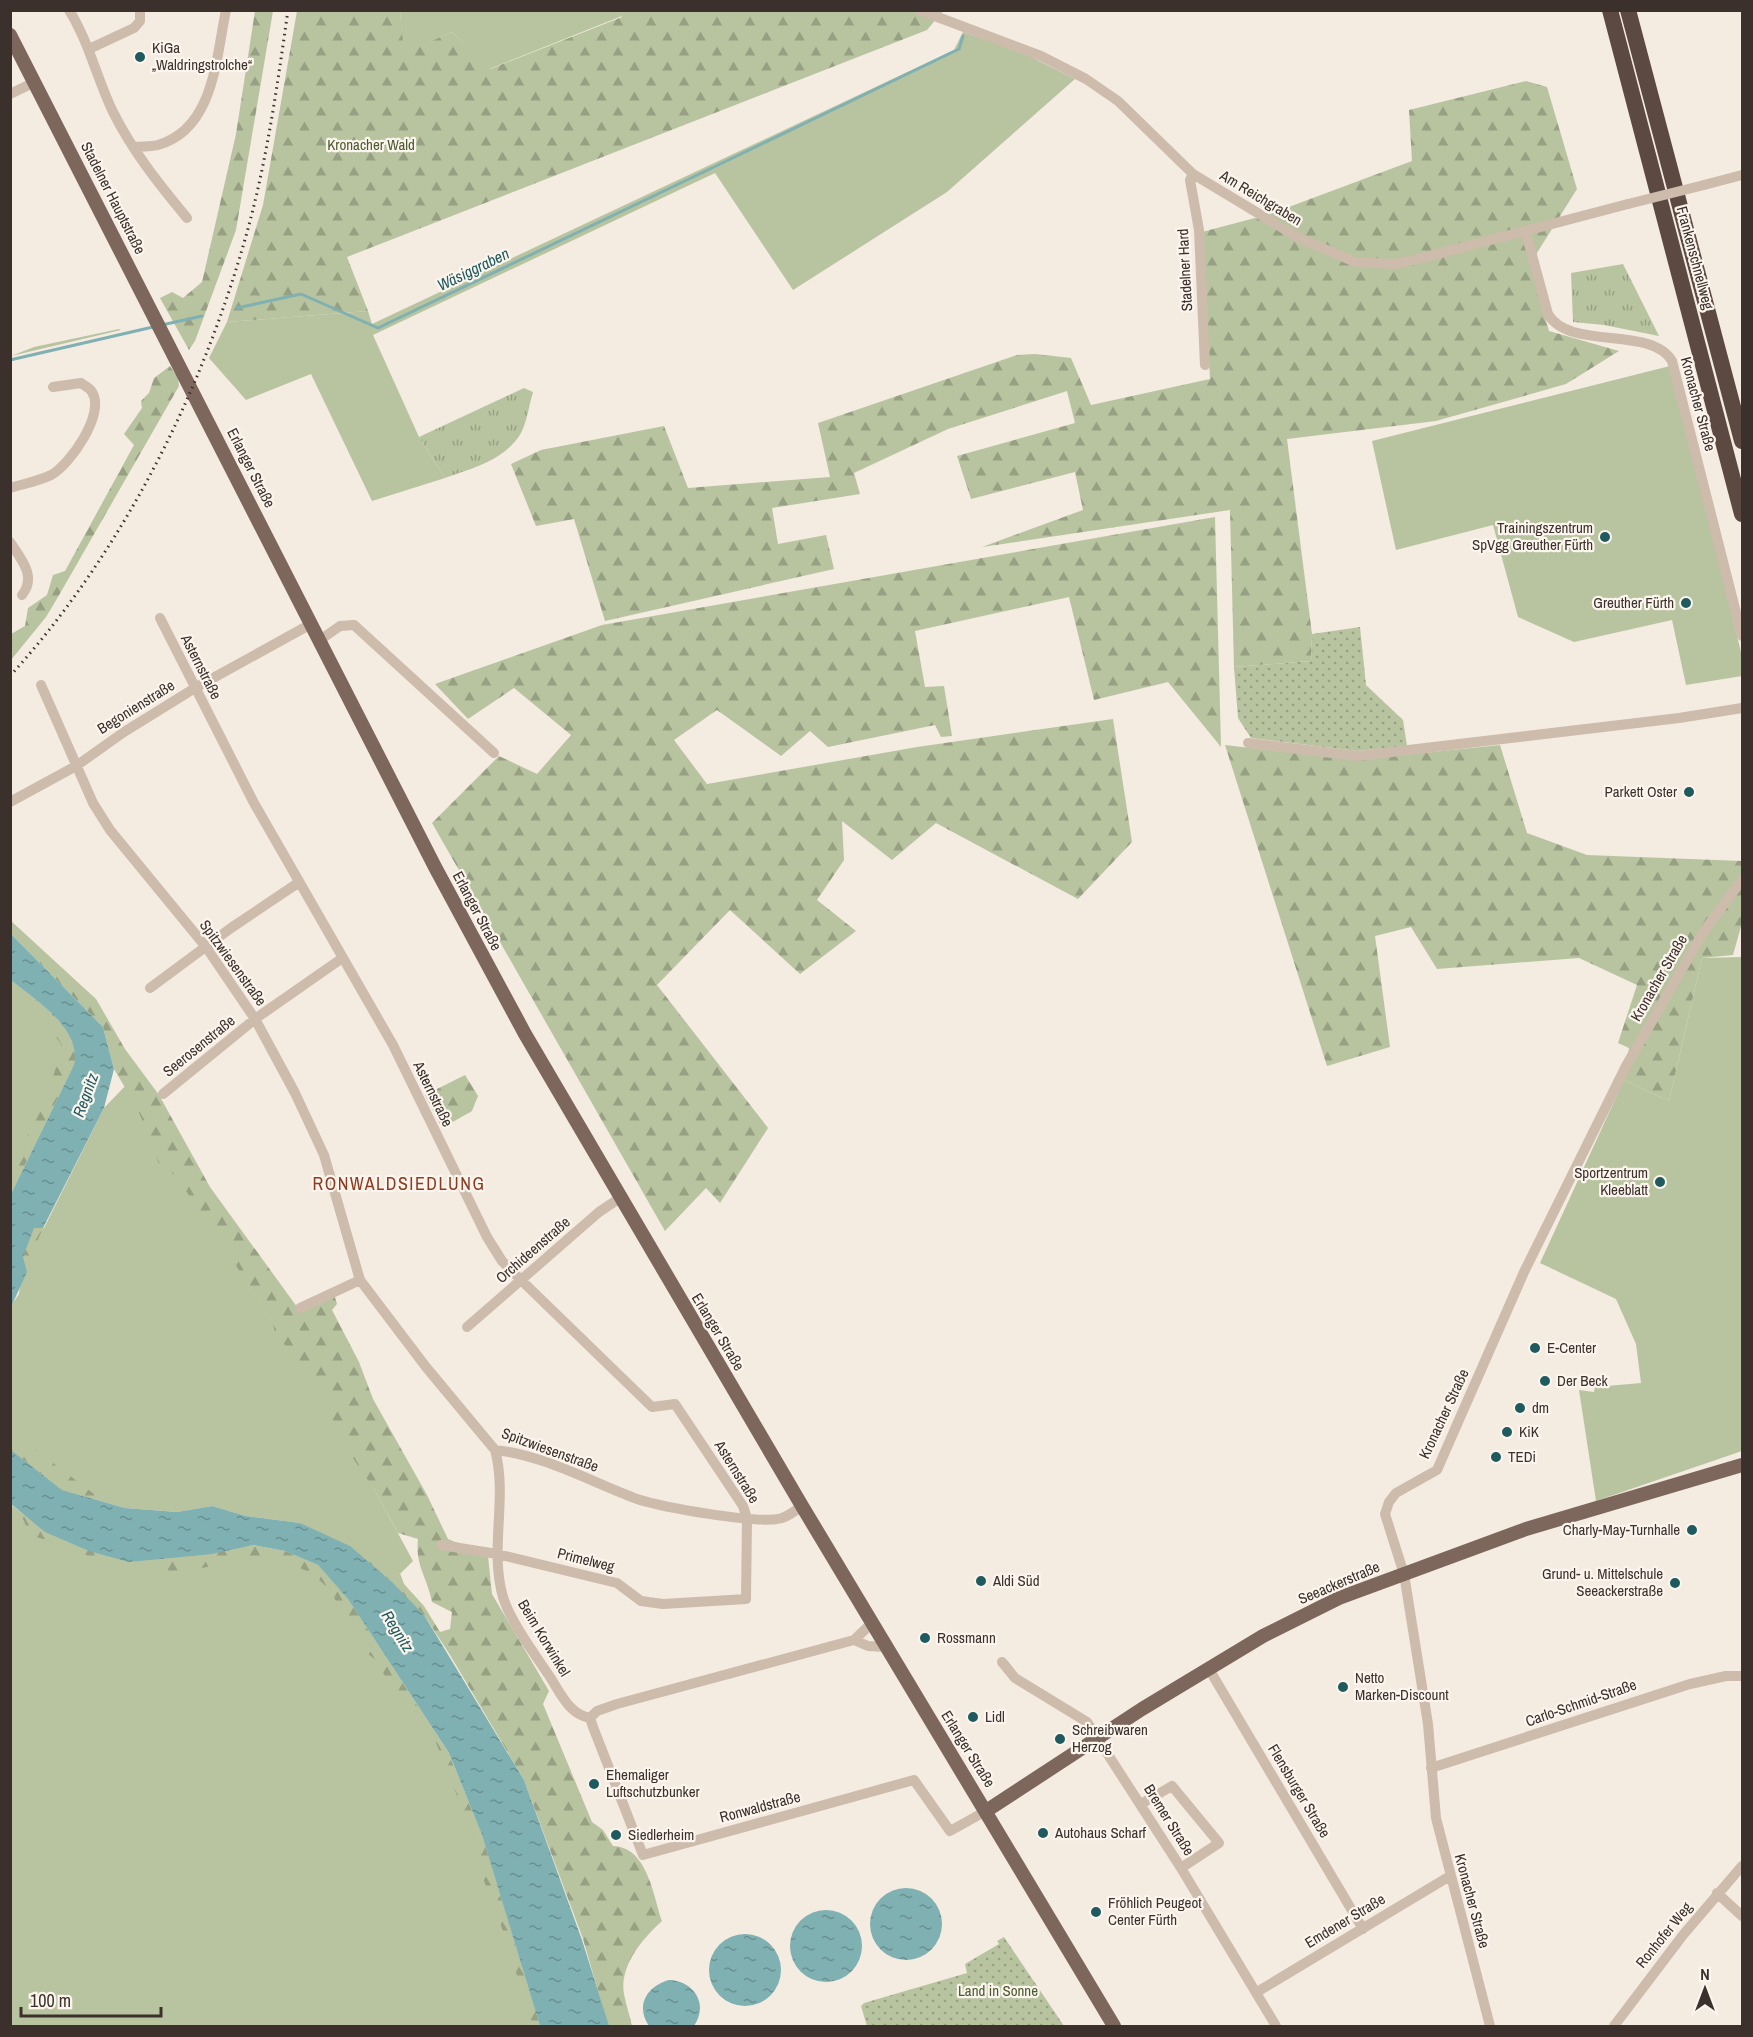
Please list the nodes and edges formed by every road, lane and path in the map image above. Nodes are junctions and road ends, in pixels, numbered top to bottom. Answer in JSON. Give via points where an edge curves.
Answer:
{"nodes":[{"id":1,"x":69,"y":10,"type":"edge"},
{"id":2,"x":140,"y":10,"type":"edge"},
{"id":3,"x":226,"y":10,"type":"edge"},
{"id":4,"x":919,"y":10,"type":"edge"},
{"id":5,"x":1610,"y":10,"type":"edge"},
{"id":6,"x":1628,"y":10,"type":"edge"},
{"id":7,"x":10,"y":35,"type":"edge"},
{"id":8,"x":88,"y":49,"type":"junction"},
{"id":9,"x":35,"y":82,"type":"junction"},
{"id":10,"x":10,"y":94,"type":"edge"},
{"id":11,"x":134,"y":147,"type":"junction"},
{"id":12,"x":1193,"y":174,"type":"junction"},
{"id":13,"x":1743,"y":175,"type":"edge"},
{"id":14,"x":187,"y":218,"type":"dead end"},
{"id":15,"x":1526,"y":233,"type":"junction"},
{"id":16,"x":1205,"y":365,"type":"dead end"},
{"id":17,"x":184,"y":376,"type":"joint"},
{"id":18,"x":53,"y":387,"type":"dead end"},
{"id":19,"x":1743,"y":441,"type":"edge"},
{"id":20,"x":10,"y":488,"type":"edge"},
{"id":21,"x":1743,"y":514,"type":"edge"},
{"id":22,"x":10,"y":542,"type":"edge"},
{"id":23,"x":22,"y":595,"type":"dead end"},
{"id":24,"x":160,"y":618,"type":"dead end"},
{"id":25,"x":311,"y":624,"type":"junction"},
{"id":26,"x":1743,"y":636,"type":"edge"},
{"id":27,"x":320,"y":640,"type":"junction"},
{"id":28,"x":41,"y":685,"type":"dead end"},
{"id":29,"x":195,"y":688,"type":"junction"},
{"id":30,"x":1743,"y":708,"type":"edge"},
{"id":31,"x":1248,"y":743,"type":"dead end"},
{"id":32,"x":494,"y":753,"type":"dead end"},
{"id":33,"x":76,"y":766,"type":"junction"},
{"id":34,"x":10,"y":802,"type":"edge"},
{"id":35,"x":1743,"y":880,"type":"edge"},
{"id":36,"x":298,"y":883,"type":"junction"},
{"id":37,"x":206,"y":947,"type":"junction"},
{"id":38,"x":341,"y":959,"type":"junction"},
{"id":39,"x":150,"y":988,"type":"dead end"},
{"id":40,"x":255,"y":1019,"type":"junction"},
{"id":41,"x":163,"y":1094,"type":"dead end"},
{"id":42,"x":621,"y":1198,"type":"junction"},
{"id":43,"x":360,"y":1280,"type":"junction"},
{"id":44,"x":521,"y":1280,"type":"junction"},
{"id":45,"x":300,"y":1308,"type":"dead end"},
{"id":46,"x":466,"y":1327,"type":"dead end"},
{"id":47,"x":495,"y":1450,"type":"junction"},
{"id":48,"x":1743,"y":1465,"type":"edge"},
{"id":49,"x":802,"y":1506,"type":"junction"},
{"id":50,"x":747,"y":1518,"type":"junction"},
{"id":51,"x":441,"y":1545,"type":"dead end"},
{"id":52,"x":497,"y":1554,"type":"junction"},
{"id":53,"x":1404,"y":1574,"type":"junction"},
{"id":54,"x":872,"y":1623,"type":"junction"},
{"id":55,"x":854,"y":1640,"type":"junction"},
{"id":56,"x":886,"y":1647,"type":"junction"},
{"id":57,"x":1002,"y":1662,"type":"dead end"},
{"id":58,"x":1209,"y":1669,"type":"junction"},
{"id":59,"x":1743,"y":1676,"type":"edge"},
{"id":60,"x":590,"y":1718,"type":"junction"},
{"id":61,"x":1097,"y":1737,"type":"junction"},
{"id":62,"x":1431,"y":1768,"type":"junction"},
{"id":63,"x":1141,"y":1804,"type":"junction"},
{"id":64,"x":986,"y":1811,"type":"junction"},
{"id":65,"x":1743,"y":1866,"type":"edge"},
{"id":66,"x":1181,"y":1868,"type":"junction"},
{"id":67,"x":1450,"y":1876,"type":"junction"},
{"id":68,"x":1717,"y":1893,"type":"junction"},
{"id":69,"x":1743,"y":1916,"type":"edge"},
{"id":70,"x":1363,"y":1929,"type":"junction"},
{"id":71,"x":1257,"y":1992,"type":"junction"},
{"id":72,"x":1114,"y":2026,"type":"edge"},
{"id":73,"x":1276,"y":2026,"type":"edge"},
{"id":74,"x":1490,"y":2026,"type":"edge"},
{"id":75,"x":1614,"y":2026,"type":"edge"}],
"edges":[{"from":1,"to":8,"type":"street"},
{"from":2,"to":8,"type":"street","via":[[140,21],[134,28]]},
{"from":3,"to":11,"type":"street","via":[[208,96],[198,117],[182,132],[158,145]]},
{"from":4,"to":12,"type":"street","name":"Am Reichgraben","via":[[1041,56],[1086,80],[1118,101]]},
{"from":5,"to":21,"type":"highway","name":"Frankenschnellweg"},
{"from":6,"to":19,"type":"highway","name":"Frankenschnellweg"},
{"from":7,"to":9,"type":"main road","name":"Stadelner Hauptstraße"},
{"from":8,"to":11,"type":"street","via":[[113,112]]},
{"from":9,"to":10,"type":"street"},
{"from":9,"to":17,"type":"main road","name":"Stadelner Hauptstraße"},
{"from":11,"to":14,"type":"street","via":[[140,161]]},
{"from":12,"to":15,"type":"street","name":"Am Reichgraben","via":[[1299,238],[1355,262],[1394,264]]},
{"from":12,"to":16,"type":"street","name":"Stadelner Hard","via":[[1190,180],[1199,230]]},
{"from":13,"to":15,"type":"street","name":"Am Reichgraben","bridge":true},
{"from":15,"to":26,"type":"street","name":"Kronacher Straße","via":[[1554,324],[1663,350],[1672,361]]},
{"from":17,"to":25,"type":"main road","name":"Erlanger Straße"},
{"from":18,"to":20,"type":"street","via":[[81,383],[92,391],[94,410],[86,433],[72,457],[51,474]]},
{"from":22,"to":23,"type":"street","via":[[29,574],[29,586]]},
{"from":24,"to":29,"type":"street","name":"Asternstraße"},
{"from":25,"to":27,"type":"main road","name":"Erlanger Straße"},
{"from":25,"to":29,"type":"street","name":"Begonienstraße"},
{"from":27,"to":32,"type":"street","via":[[340,626],[354,625]]},
{"from":27,"to":42,"type":"main road","name":"Erlanger Straße","via":[[478,949]]},
{"from":28,"to":33,"type":"street","name":"Spitzwiesenstraße"},
{"from":29,"to":33,"type":"street","name":"Begonienstraße"},
{"from":29,"to":36,"type":"street","name":"Asternstraße"},
{"from":30,"to":31,"type":"street","via":[[1358,756]]},
{"from":33,"to":34,"type":"street","name":"Begonienstraße"},
{"from":33,"to":37,"type":"street","name":"Spitzwiesenstraße","via":[[110,830]]},
{"from":35,"to":53,"type":"street","name":"Kronacher Straße","via":[[1704,931],[1626,1066],[1524,1272],[1437,1470],[1396,1493],[1389,1502],[1386,1514]]},
{"from":36,"to":37,"type":"street"},
{"from":36,"to":38,"type":"street","name":"Asternstraße"},
{"from":37,"to":39,"type":"street"},
{"from":37,"to":40,"type":"street","name":"Spitzwiesenstraße"},
{"from":38,"to":40,"type":"street","name":"Seerosenstraße"},
{"from":38,"to":44,"type":"street","name":"Asternstraße","via":[[393,1045],[487,1237]]},
{"from":40,"to":41,"type":"street","name":"Seerosenstraße"},
{"from":40,"to":43,"type":"street","name":"Spitzwiesenstraße","via":[[324,1155]]},
{"from":42,"to":44,"type":"street","name":"Orchideenstraße","via":[[599,1212]]},
{"from":42,"to":49,"type":"main road","name":"Erlanger Straße"},
{"from":43,"to":45,"type":"street"},
{"from":43,"to":47,"type":"street","name":"Spitzwiesenstraße"},
{"from":44,"to":46,"type":"street","name":"Orchideenstraße"},
{"from":44,"to":50,"type":"street","name":"Asternstraße","via":[[652,1407],[675,1404],[743,1506]]},
{"from":47,"to":50,"type":"street","name":"Spitzwiesenstraße","via":[[519,1453],[640,1500]]},
{"from":47,"to":52,"type":"street","name":"Beim Korwinkel","via":[[501,1471]]},
{"from":48,"to":53,"type":"main road","name":"Seeackerstraße","via":[[1526,1529]]},
{"from":49,"to":50,"type":"street","name":"Spitzwiesenstraße","via":[[783,1518]]},
{"from":49,"to":54,"type":"main road","name":"Erlanger Straße"},
{"from":50,"to":52,"type":"street","name":"Primelweg","via":[[746,1599],[663,1604],[641,1601],[617,1583]]},
{"from":51,"to":52,"type":"street","name":"Primelweg"},
{"from":52,"to":60,"type":"street","name":"Beim Korwinkel","via":[[503,1598],[531,1649],[572,1710]]},
{"from":53,"to":58,"type":"main road","name":"Seeackerstraße","via":[[1319,1608]]},
{"from":53,"to":62,"type":"street","name":"Kronacher Straße","via":[[1428,1724]]},
{"from":54,"to":55,"type":"street"},
{"from":54,"to":56,"type":"main road","name":"Erlanger Straße"},
{"from":55,"to":56,"type":"street"},
{"from":55,"to":60,"type":"street","via":[[607,1707]]},
{"from":56,"to":64,"type":"main road","name":"Erlanger Straße"},
{"from":57,"to":61,"type":"street","name":"Bremer Straße","via":[[1015,1678],[1078,1715]]},
{"from":58,"to":61,"type":"main road","name":"Seeackerstraße"},
{"from":58,"to":70,"type":"street","name":"Flensburger Straße"},
{"from":59,"to":62,"type":"street","name":"Carlo-Schmid-Straße","via":[[1690,1684]]},
{"from":60,"to":64,"type":"street","name":"Ronwaldstraße","via":[[643,1855],[914,1780],[950,1831]]},
{"from":61,"to":63,"type":"street","name":"Bremer Straße"},
{"from":61,"to":64,"type":"main road","name":"Seeackerstraße"},
{"from":62,"to":67,"type":"street","name":"Kronacher Straße","via":[[1436,1818]]},
{"from":63,"to":66,"type":"street","name":"Bremer Straße"},
{"from":63,"to":66,"type":"street","via":[[1172,1786],[1219,1844]]},
{"from":64,"to":72,"type":"main road","name":"Erlanger Straße"},
{"from":65,"to":68,"type":"street","name":"Ronhofer Weg"},
{"from":66,"to":71,"type":"street","name":"Bremer Straße"},
{"from":67,"to":70,"type":"street","name":"Emdener Straße"},
{"from":67,"to":74,"type":"street","name":"Kronacher Straße"},
{"from":68,"to":69,"type":"street"},
{"from":68,"to":75,"type":"street","name":"Ronhofer Weg"},
{"from":70,"to":71,"type":"street","name":"Emdener Straße"},
{"from":71,"to":73,"type":"street","name":"Bremer Straße"}]}
